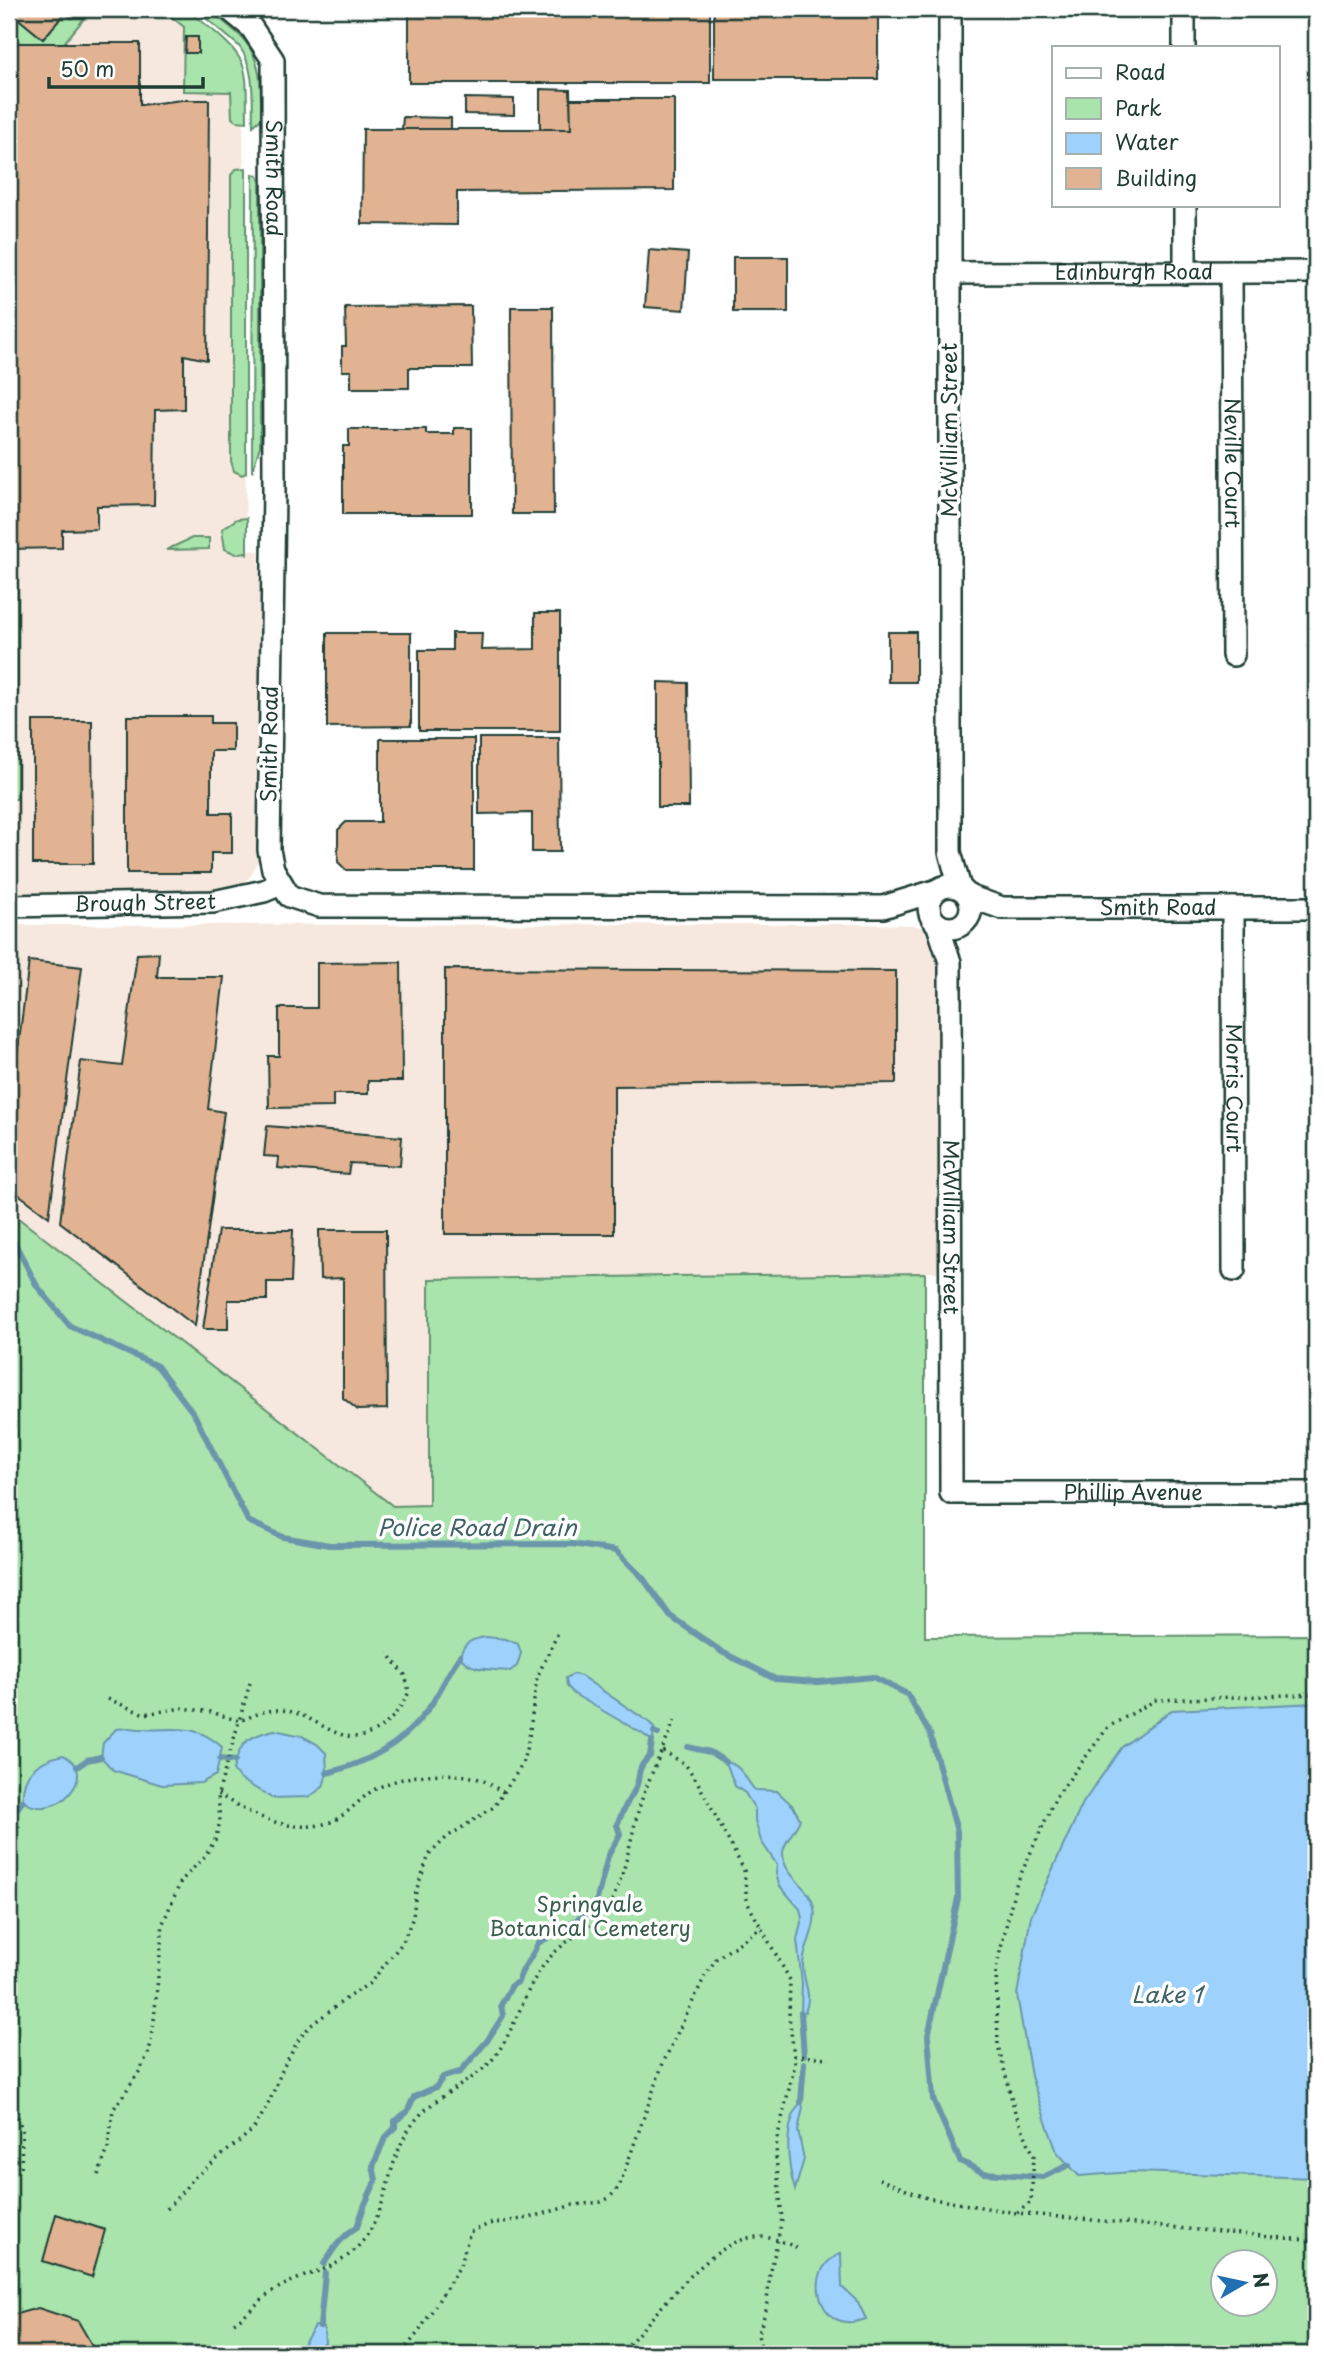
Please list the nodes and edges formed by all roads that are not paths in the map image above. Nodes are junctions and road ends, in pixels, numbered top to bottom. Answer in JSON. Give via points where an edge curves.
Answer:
{"nodes":[{"id":1,"x":229,"y":9,"type":"edge"},
{"id":2,"x":950,"y":9,"type":"edge"},
{"id":3,"x":1184,"y":9,"type":"edge"},
{"id":4,"x":1184,"y":46,"type":"edge"},
{"id":5,"x":1185,"y":206,"type":"edge"},
{"id":6,"x":1231,"y":272,"type":"junction"},
{"id":7,"x":1316,"y":272,"type":"edge"},
{"id":8,"x":1185,"y":273,"type":"junction"},
{"id":9,"x":950,"y":274,"type":"junction"},
{"id":10,"x":1233,"y":654,"type":"dead end"},
{"id":11,"x":950,"y":852,"type":"junction"},
{"id":12,"x":281,"y":884,"type":"junction"},
{"id":13,"x":936,"y":891,"type":"junction"},
{"id":14,"x":964,"y":892,"type":"junction"},
{"id":15,"x":9,"y":906,"type":"edge"},
{"id":16,"x":883,"y":907,"type":"junction"},
{"id":17,"x":1002,"y":908,"type":"junction"},
{"id":18,"x":1233,"y":908,"type":"junction"},
{"id":19,"x":1316,"y":908,"type":"edge"},
{"id":20,"x":964,"y":923,"type":"junction"},
{"id":21,"x":938,"y":925,"type":"junction"},
{"id":22,"x":950,"y":962,"type":"junction"},
{"id":23,"x":1234,"y":1270,"type":"dead end"},
{"id":24,"x":951,"y":1493,"type":"joint"},
{"id":25,"x":1316,"y":1493,"type":"edge"}],
"edges":[{"from":1,"to":12,"type":"street","name":"Smith Road","via":[[251,27],[273,60],[274,479],[268,850]]},
{"from":2,"to":9,"type":"street","name":"McWilliam Street"},
{"from":3,"to":4,"type":"street"},
{"from":5,"to":8,"type":"street"},
{"from":6,"to":7,"type":"street","name":"Edinburgh Road"},
{"from":6,"to":8,"type":"street","name":"Edinburgh Road"},
{"from":6,"to":10,"type":"street","name":"Neville Court"},
{"from":8,"to":9,"type":"street","name":"Edinburgh Road"},
{"from":9,"to":11,"type":"street","name":"McWilliam Street"},
{"from":11,"to":13,"type":"street","name":"McWilliam Street"},
{"from":11,"to":14,"type":"street","name":"McWilliam Street"},
{"from":12,"to":15,"type":"street","name":"Brough Street","via":[[213,902]]},
{"from":12,"to":16,"type":"street","via":[[289,896],[319,906]]},
{"from":13,"to":14,"type":"street","via":[[948,886]]},
{"from":13,"to":16,"type":"street"},
{"from":13,"to":21,"type":"street","via":[[928,907]]},
{"from":14,"to":17,"type":"street","name":"Smith Road"},
{"from":14,"to":20,"type":"street","via":[[971,908]]},
{"from":16,"to":21,"type":"street"},
{"from":17,"to":18,"type":"street","name":"Smith Road"},
{"from":17,"to":20,"type":"street","name":"Smith Road"},
{"from":18,"to":19,"type":"street","name":"Smith Road"},
{"from":18,"to":23,"type":"street","name":"Morris Court"},
{"from":20,"to":21,"type":"street","via":[[949,929]]},
{"from":20,"to":22,"type":"street","name":"McWilliam Street"},
{"from":21,"to":22,"type":"street","name":"McWilliam Street"},
{"from":22,"to":24,"type":"street","name":"McWilliam Street"},
{"from":24,"to":25,"type":"street","name":"Phillip Avenue"}]}
